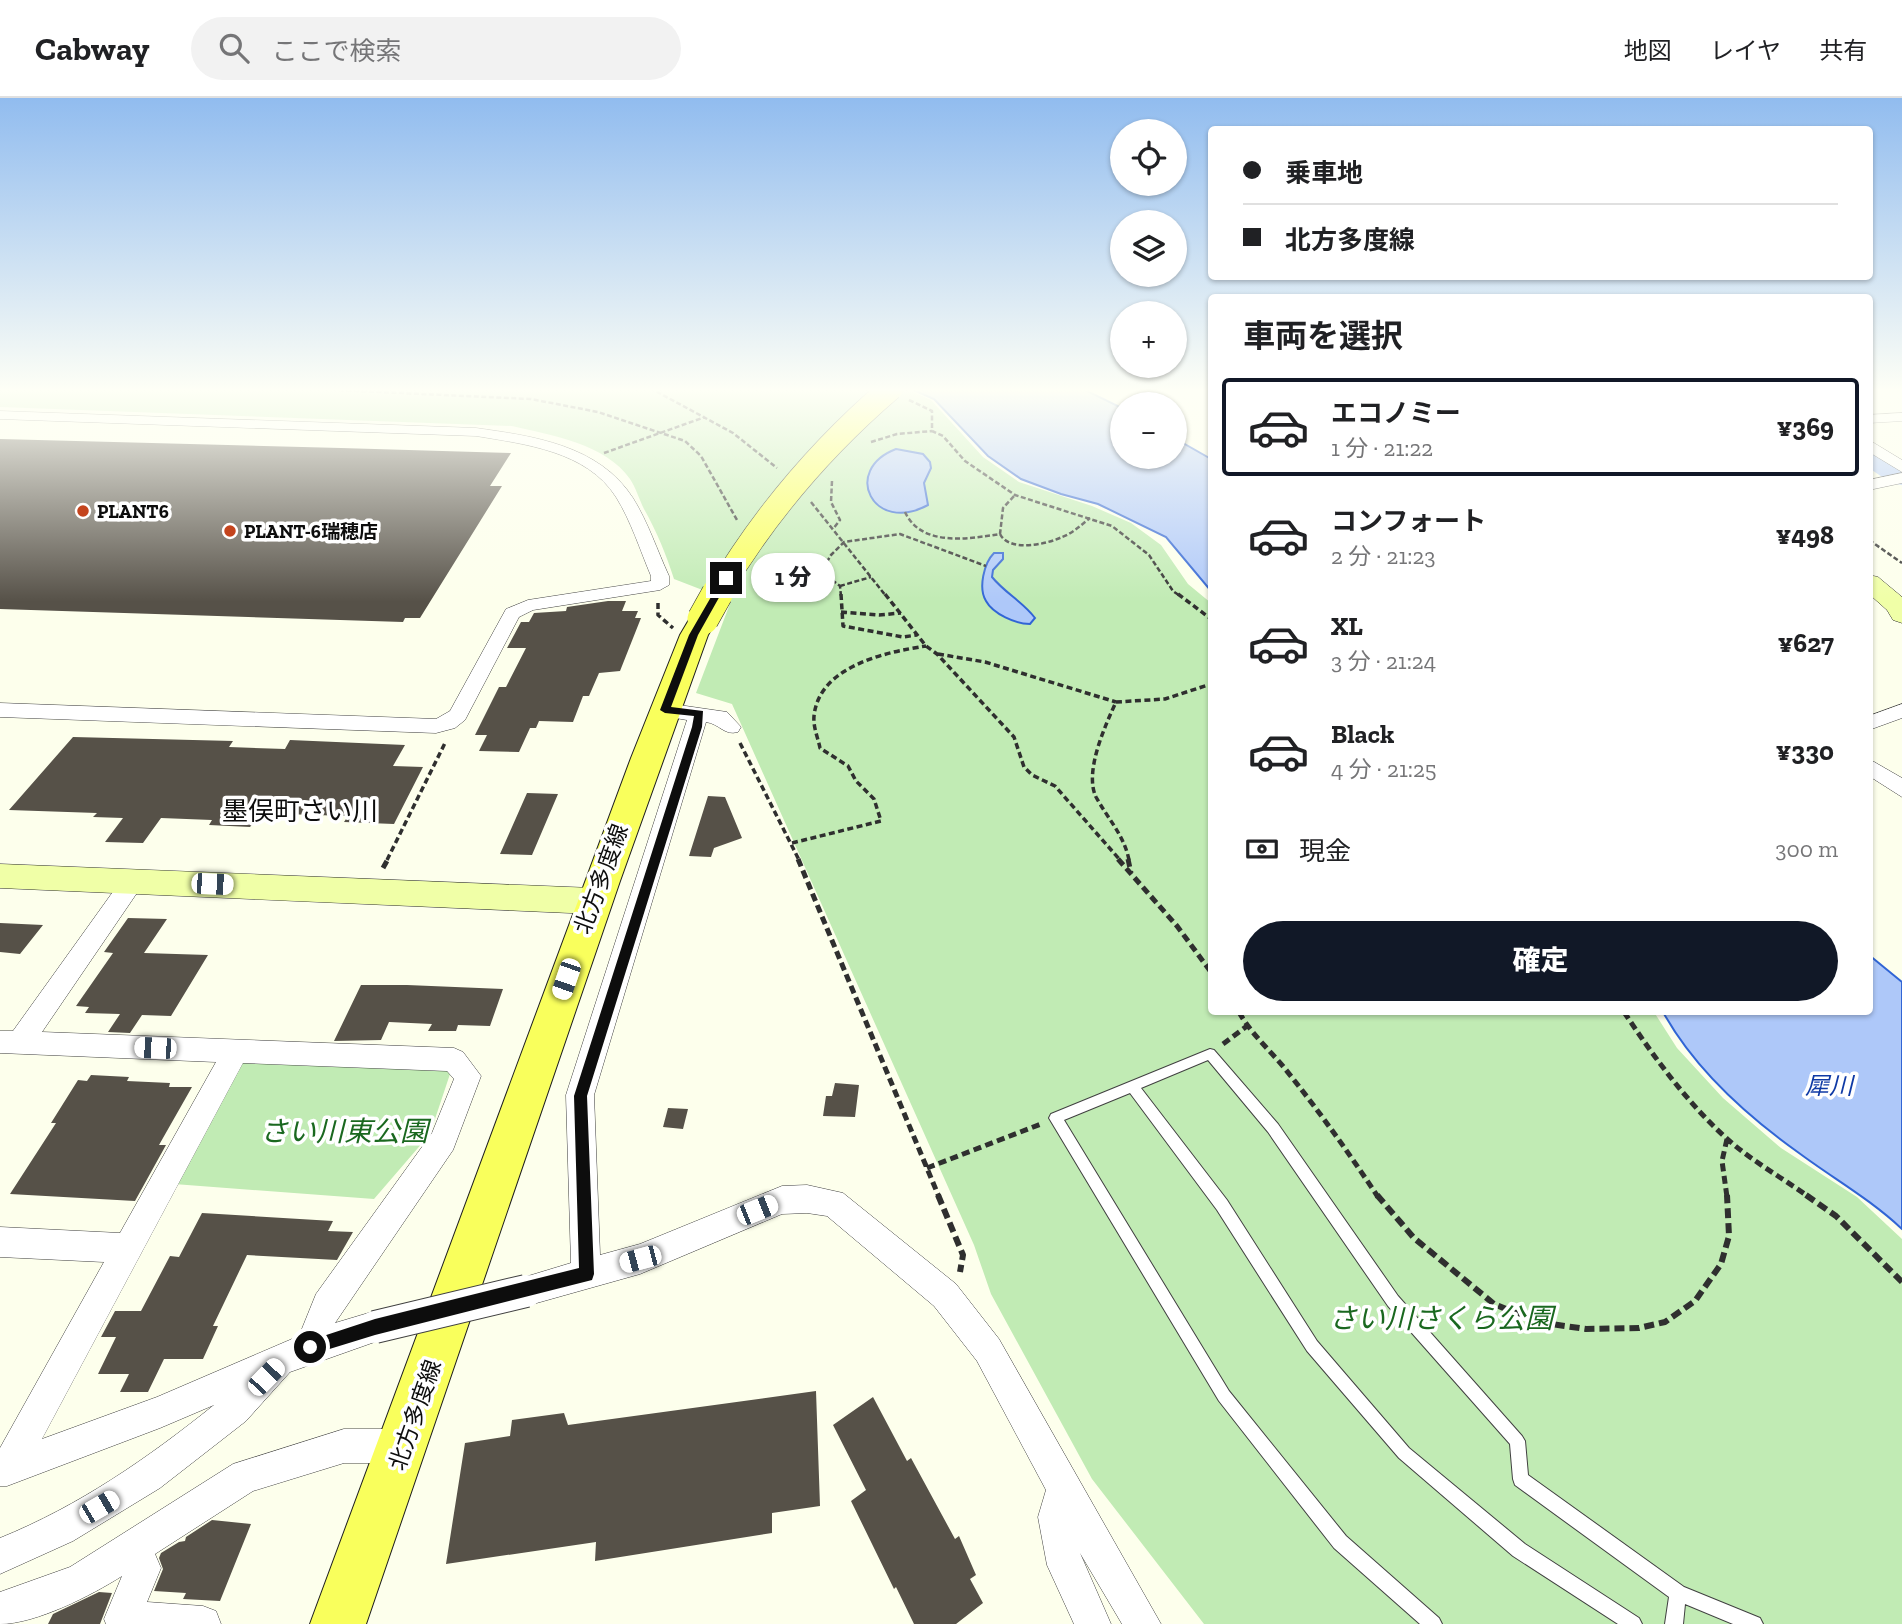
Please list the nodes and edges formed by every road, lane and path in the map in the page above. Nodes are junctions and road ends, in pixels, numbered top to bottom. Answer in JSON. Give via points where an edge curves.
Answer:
{"nodes":[{"id":1,"x":578,"y":459,"type":"edge"},
{"id":2,"x":703,"y":459,"type":"edge"},
{"id":3,"x":768,"y":459,"type":"edge"},
{"id":4,"x":817,"y":459,"type":"edge"},
{"id":5,"x":963,"y":459,"type":"edge"},
{"id":6,"x":1885,"y":459,"type":"edge"},
{"id":7,"x":833,"y":474,"type":"dead end"},
{"id":8,"x":1901,"y":474,"type":"edge"},
{"id":9,"x":784,"y":475,"type":"dead end"},
{"id":10,"x":1873,"y":484,"type":"edge"},
{"id":11,"x":1015,"y":495,"type":"junction"},
{"id":12,"x":809,"y":499,"type":"dead end"},
{"id":13,"x":905,"y":512,"type":"dead end"},
{"id":14,"x":1090,"y":518,"type":"junction"},
{"id":15,"x":739,"y":524,"type":"dead end"},
{"id":16,"x":833,"y":529,"type":"junction"},
{"id":17,"x":1000,"y":534,"type":"junction"},
{"id":18,"x":844,"y":542,"type":"junction"},
{"id":19,"x":1873,"y":543,"type":"edge"},
{"id":20,"x":1902,"y":563,"type":"edge"},
{"id":21,"x":986,"y":566,"type":"dead end"},
{"id":22,"x":871,"y":577,"type":"junction"},
{"id":23,"x":660,"y":585,"type":"junction"},
{"id":24,"x":840,"y":586,"type":"junction"},
{"id":25,"x":1873,"y":588,"type":"edge"},
{"id":26,"x":1901,"y":609,"type":"edge"},
{"id":27,"x":841,"y":612,"type":"junction"},
{"id":28,"x":901,"y":613,"type":"junction"},
{"id":29,"x":1208,"y":617,"type":"edge"},
{"id":30,"x":698,"y":627,"type":"junction"},
{"id":31,"x":917,"y":635,"type":"junction"},
{"id":32,"x":926,"y":646,"type":"junction"},
{"id":33,"x":937,"y":654,"type":"junction"},
{"id":34,"x":1208,"y":685,"type":"edge"},
{"id":35,"x":1116,"y":702,"type":"junction"},
{"id":36,"x":0,"y":710,"type":"edge"},
{"id":37,"x":682,"y":711,"type":"junction"},
{"id":38,"x":1902,"y":711,"type":"edge"},
{"id":39,"x":1873,"y":722,"type":"edge"},
{"id":40,"x":448,"y":723,"type":"junction"},
{"id":41,"x":731,"y":727,"type":"joint"},
{"id":42,"x":1873,"y":769,"type":"edge"},
{"id":43,"x":1902,"y":789,"type":"edge"},
{"id":44,"x":792,"y":843,"type":"junction"},
{"id":45,"x":1131,"y":873,"type":"junction"},
{"id":46,"x":0,"y":876,"type":"edge"},
{"id":47,"x":133,"y":881,"type":"junction"},
{"id":48,"x":372,"y":891,"type":"junction"},
{"id":49,"x":593,"y":901,"type":"junction"},
{"id":50,"x":1208,"y":968,"type":"edge"},
{"id":51,"x":1241,"y":1015,"type":"edge"},
{"id":52,"x":1626,"y":1015,"type":"edge"},
{"id":53,"x":1247,"y":1026,"type":"junction"},
{"id":54,"x":10,"y":1042,"type":"edge"},
{"id":55,"x":236,"y":1051,"type":"junction"},
{"id":56,"x":1210,"y":1055,"type":"junction"},
{"id":57,"x":1132,"y":1086,"type":"junction"},
{"id":58,"x":1055,"y":1118,"type":"junction"},
{"id":59,"x":1727,"y":1139,"type":"junction"},
{"id":60,"x":927,"y":1168,"type":"junction"},
{"id":61,"x":0,"y":1242,"type":"edge"},
{"id":62,"x":126,"y":1248,"type":"junction"},
{"id":63,"x":586,"y":1274,"type":"junction"},
{"id":64,"x":1902,"y":1282,"type":"edge"},
{"id":65,"x":945,"y":1295,"type":"junction"},
{"id":66,"x":297,"y":1353,"type":"junction"},
{"id":67,"x":405,"y":1446,"type":"junction"},
{"id":68,"x":4,"y":1469,"type":"edge"},
{"id":69,"x":1064,"y":1486,"type":"junction"},
{"id":70,"x":132,"y":1548,"type":"junction"},
{"id":71,"x":0,"y":1556,"type":"edge"},
{"id":72,"x":1678,"y":1593,"type":"junction"},
{"id":73,"x":0,"y":1611,"type":"edge"},
{"id":74,"x":121,"y":1622,"type":"edge"},
{"id":75,"x":203,"y":1624,"type":"edge"},
{"id":76,"x":338,"y":1624,"type":"edge"},
{"id":77,"x":1093,"y":1624,"type":"edge"},
{"id":78,"x":1143,"y":1624,"type":"edge"},
{"id":79,"x":1433,"y":1624,"type":"edge"},
{"id":80,"x":1633,"y":1624,"type":"edge"},
{"id":81,"x":1674,"y":1624,"type":"edge"},
{"id":82,"x":1754,"y":1624,"type":"edge"}],
"edges":[{"from":1,"to":23,"type":"street","via":[[617,486],[660,576]]},
{"from":2,"to":15,"type":"path"},
{"from":3,"to":9,"type":"path"},
{"from":4,"to":30,"type":"main road","name":"北方多度線","bridge":true,"via":[[766,516]]},
{"from":5,"to":11,"type":"path"},
{"from":6,"to":8,"type":"street"},
{"from":7,"to":16,"type":"path","via":[[828,492],[840,520]]},
{"from":8,"to":10,"type":"street"},
{"from":11,"to":14,"type":"path"},
{"from":11,"to":17,"type":"path","via":[[1003,508]]},
{"from":12,"to":16,"type":"path"},
{"from":13,"to":17,"type":"path","via":[[913,526],[946,537]]},
{"from":14,"to":17,"type":"path","via":[[1071,536],[1058,541],[1010,545]]},
{"from":14,"to":29,"type":"path","via":[[1129,538],[1149,555],[1172,591]]},
{"from":16,"to":18,"type":"path"},
{"from":18,"to":21,"type":"path","via":[[900,534]]},
{"from":18,"to":22,"type":"path"},
{"from":18,"to":24,"type":"path","via":[[821,572]]},
{"from":19,"to":20,"type":"path"},
{"from":22,"to":24,"type":"path"},
{"from":22,"to":28,"type":"path"},
{"from":23,"to":30,"type":"path","via":[[656,609],[662,622]]},
{"from":23,"to":40,"type":"street","via":[[528,605],[512,613],[458,715]]},
{"from":24,"to":27,"type":"path"},
{"from":25,"to":26,"type":"street"},
{"from":27,"to":28,"type":"path","via":[[888,618]]},
{"from":27,"to":31,"type":"path","via":[[843,625],[904,637]]},
{"from":28,"to":31,"type":"path"},
{"from":30,"to":37,"type":"main road","name":"北方多度線"},
{"from":31,"to":32,"type":"path"},
{"from":32,"to":33,"type":"path"},
{"from":32,"to":44,"type":"path","via":[[889,652],[843,673],[824,689],[814,715],[820,748],[848,766],[874,799],[881,821]]},
{"from":33,"to":35,"type":"path","via":[[985,662]]},
{"from":33,"to":45,"type":"path","via":[[1014,737],[1024,767],[1055,786]]},
{"from":34,"to":35,"type":"path","via":[[1173,699]]},
{"from":35,"to":45,"type":"path","via":[[1100,738],[1092,782],[1095,795],[1125,842]]},
{"from":36,"to":40,"type":"street"},
{"from":37,"to":41,"type":"street","via":[[720,717]]},
{"from":37,"to":49,"type":"main road","name":"北方多度線"},
{"from":37,"to":63,"type":"street","via":[[580,1096]]},
{"from":38,"to":39,"type":"street"},
{"from":40,"to":48,"type":"path","via":[[449,736]]},
{"from":41,"to":44,"type":"path"},
{"from":42,"to":43,"type":"street"},
{"from":44,"to":60,"type":"path"},
{"from":45,"to":50,"type":"path"},
{"from":46,"to":47,"type":"street"},
{"from":47,"to":48,"type":"street"},
{"from":47,"to":54,"type":"street"},
{"from":48,"to":49,"type":"street"},
{"from":49,"to":67,"type":"main road","name":"北方多度線"},
{"from":51,"to":53,"type":"path"},
{"from":52,"to":59,"type":"path","via":[[1657,1062]]},
{"from":53,"to":56,"type":"path"},
{"from":53,"to":59,"type":"path","via":[[1319,1111],[1381,1201],[1414,1238],[1494,1304],[1538,1322],[1587,1329],[1639,1328],[1665,1322],[1695,1301],[1721,1264],[1728,1236],[1730,1216],[1721,1161]]},
{"from":54,"to":55,"type":"street"},
{"from":55,"to":62,"type":"street"},
{"from":55,"to":66,"type":"street","via":[[454,1060],[468,1076],[443,1141]]},
{"from":56,"to":57,"type":"lane"},
{"from":56,"to":72,"type":"lane","via":[[1273,1128],[1394,1301],[1517,1441],[1521,1479]]},
{"from":57,"to":58,"type":"lane"},
{"from":57,"to":80,"type":"lane","via":[[1222,1205],[1312,1346],[1404,1453],[1519,1550]]},
{"from":58,"to":60,"type":"path"},
{"from":58,"to":79,"type":"lane","via":[[1224,1396],[1340,1542]]},
{"from":59,"to":64,"type":"path","via":[[1836,1216]]},
{"from":60,"to":65,"type":"path","via":[[963,1255],[959,1279]]},
{"from":61,"to":62,"type":"street"},
{"from":62,"to":68,"type":"street"},
{"from":63,"to":65,"type":"street","via":[[640,1259],[782,1200],[807,1199],[833,1203]]},
{"from":63,"to":66,"type":"street","bridge":true,"via":[[375,1327]]},
{"from":65,"to":69,"type":"street","via":[[988,1350]]},
{"from":66,"to":68,"type":"street","via":[[160,1412]]},
{"from":66,"to":71,"type":"street","via":[[229,1415],[119,1495],[36,1543]]},
{"from":67,"to":70,"type":"street","via":[[344,1446],[245,1476]]},
{"from":67,"to":76,"type":"main road","name":"北方多度線"},
{"from":69,"to":77,"type":"street","via":[[1055,1517],[1065,1565]]},
{"from":69,"to":78,"type":"street"},
{"from":70,"to":73,"type":"street","via":[[80,1582]]},
{"from":70,"to":74,"type":"street","via":[[143,1568]]},
{"from":72,"to":81,"type":"lane"},
{"from":72,"to":82,"type":"lane"},
{"from":74,"to":75,"type":"street"}]}
